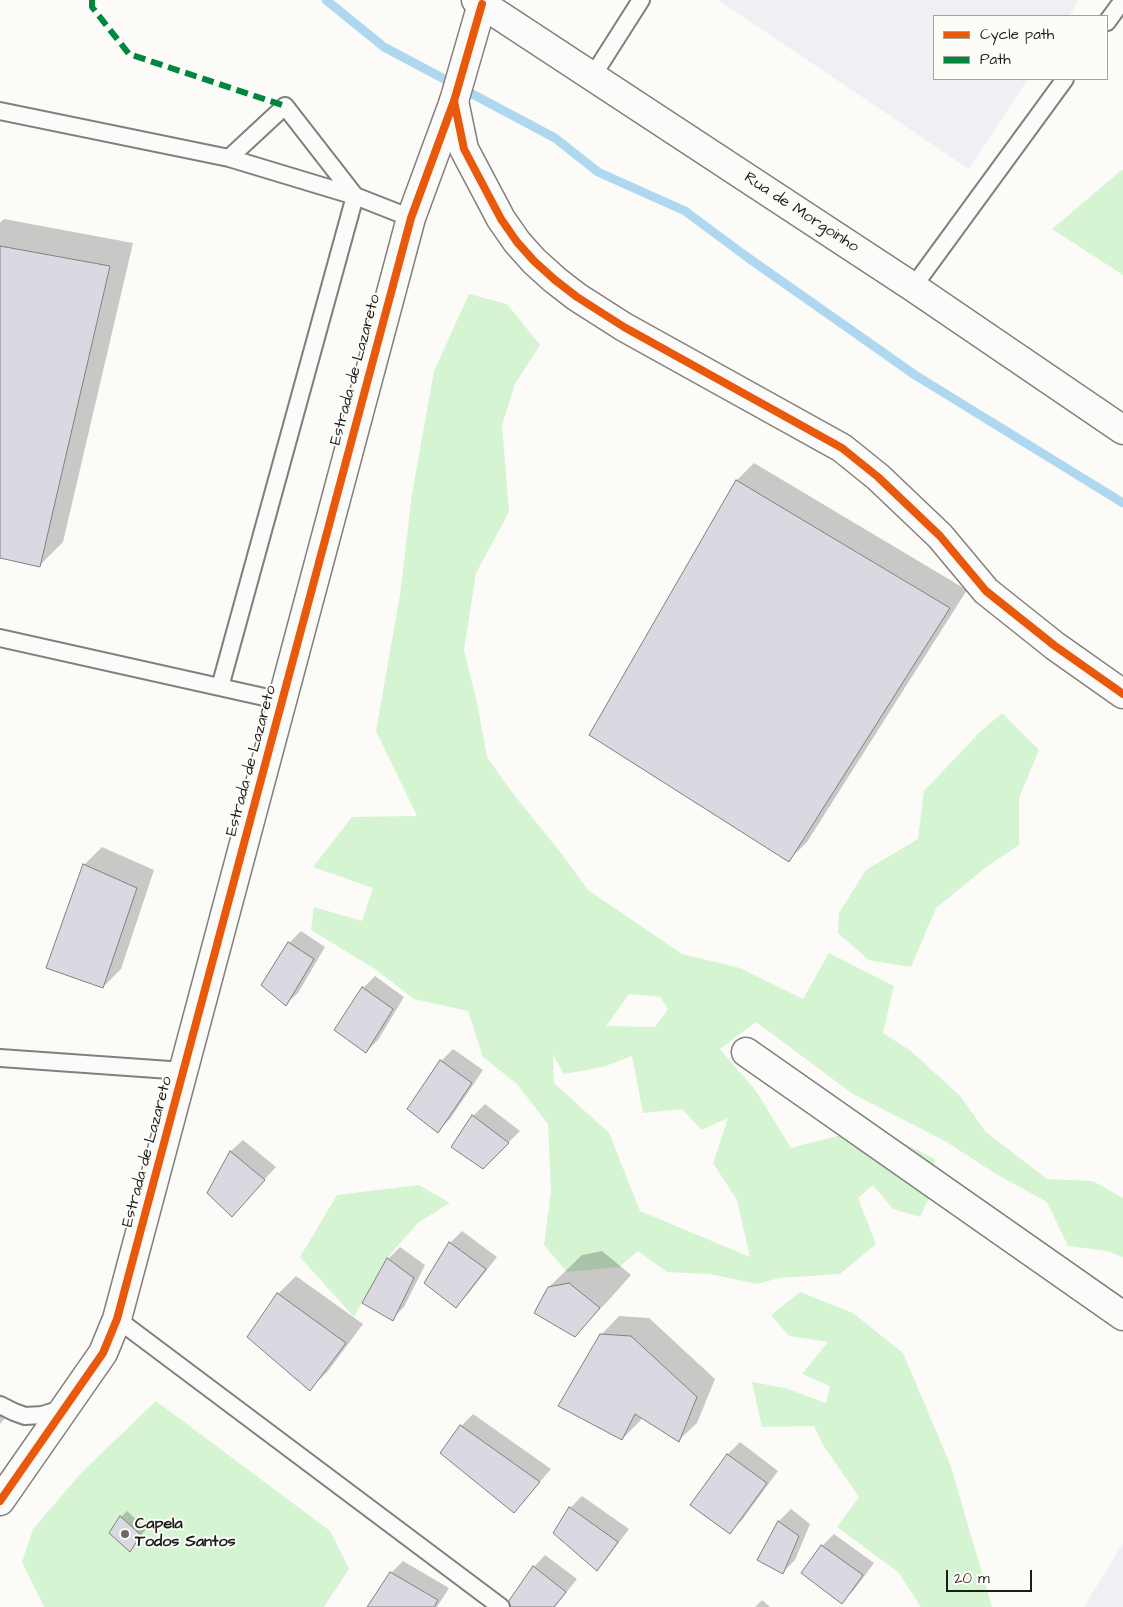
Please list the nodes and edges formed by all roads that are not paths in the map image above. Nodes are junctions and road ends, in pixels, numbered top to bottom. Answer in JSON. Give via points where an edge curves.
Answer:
{"nodes":[{"id":1,"x":641,"y":0,"type":"edge"},
{"id":2,"x":1123,"y":0,"type":"edge"},
{"id":3,"x":479,"y":2,"type":"edge"},
{"id":4,"x":1108,"y":21,"type":"edge"},
{"id":5,"x":592,"y":76,"type":"junction"},
{"id":6,"x":1064,"y":80,"type":"edge"},
{"id":7,"x":454,"y":101,"type":"junction"},
{"id":8,"x":0,"y":111,"type":"edge"},
{"id":9,"x":229,"y":158,"type":"junction"},
{"id":10,"x":355,"y":196,"type":"junction"},
{"id":11,"x":411,"y":218,"type":"junction"},
{"id":12,"x":913,"y":287,"type":"junction"},
{"id":13,"x":1123,"y":430,"type":"edge"},
{"id":14,"x":0,"y":638,"type":"edge"},
{"id":15,"x":220,"y":687,"type":"junction"},
{"id":16,"x":1123,"y":694,"type":"edge"},
{"id":17,"x":282,"y":701,"type":"junction"},
{"id":18,"x":746,"y":1052,"type":"dead end"},
{"id":19,"x":0,"y":1058,"type":"edge"},
{"id":20,"x":184,"y":1071,"type":"junction"},
{"id":21,"x":1123,"y":1316,"type":"edge"},
{"id":22,"x":117,"y":1318,"type":"junction"},
{"id":23,"x":71,"y":1401,"type":"junction"},
{"id":24,"x":0,"y":1405,"type":"edge"},
{"id":25,"x":0,"y":1501,"type":"edge"},
{"id":26,"x":501,"y":1607,"type":"edge"}],
"edges":[{"from":1,"to":5,"type":"lane"},
{"from":2,"to":4,"type":"lane"},
{"from":3,"to":5,"type":"street","name":"Rua de Morgoinho"},
{"from":3,"to":7,"type":"street","name":"Estrada de Lazareto"},
{"from":5,"to":12,"type":"street","name":"Rua de Morgoinho"},
{"from":6,"to":12,"type":"lane"},
{"from":7,"to":11,"type":"street","name":"Estrada de Lazareto"},
{"from":7,"to":16,"type":"street","via":[[464,148],[501,219],[517,242],[555,280],[624,327],[842,448],[940,536],[986,591]]},
{"from":8,"to":9,"type":"lane"},
{"from":9,"to":10,"type":"lane"},
{"from":9,"to":10,"type":"lane","via":[[285,106]]},
{"from":10,"to":11,"type":"lane"},
{"from":10,"to":15,"type":"lane"},
{"from":11,"to":17,"type":"street","name":"Estrada de Lazareto"},
{"from":12,"to":13,"type":"street","name":"Rua de Morgoinho"},
{"from":14,"to":15,"type":"lane"},
{"from":15,"to":17,"type":"lane"},
{"from":17,"to":20,"type":"street","name":"Estrada de Lazareto"},
{"from":18,"to":21,"type":"street"},
{"from":19,"to":20,"type":"lane"},
{"from":20,"to":22,"type":"street","name":"Estrada de Lazareto"},
{"from":22,"to":23,"type":"street","name":"Estrada de Lazareto","via":[[104,1353]]},
{"from":22,"to":26,"type":"lane"},
{"from":23,"to":24,"type":"lane","via":[[42,1415],[25,1416]]},
{"from":23,"to":25,"type":"street","name":"Estrada de Lazareto"}]}
